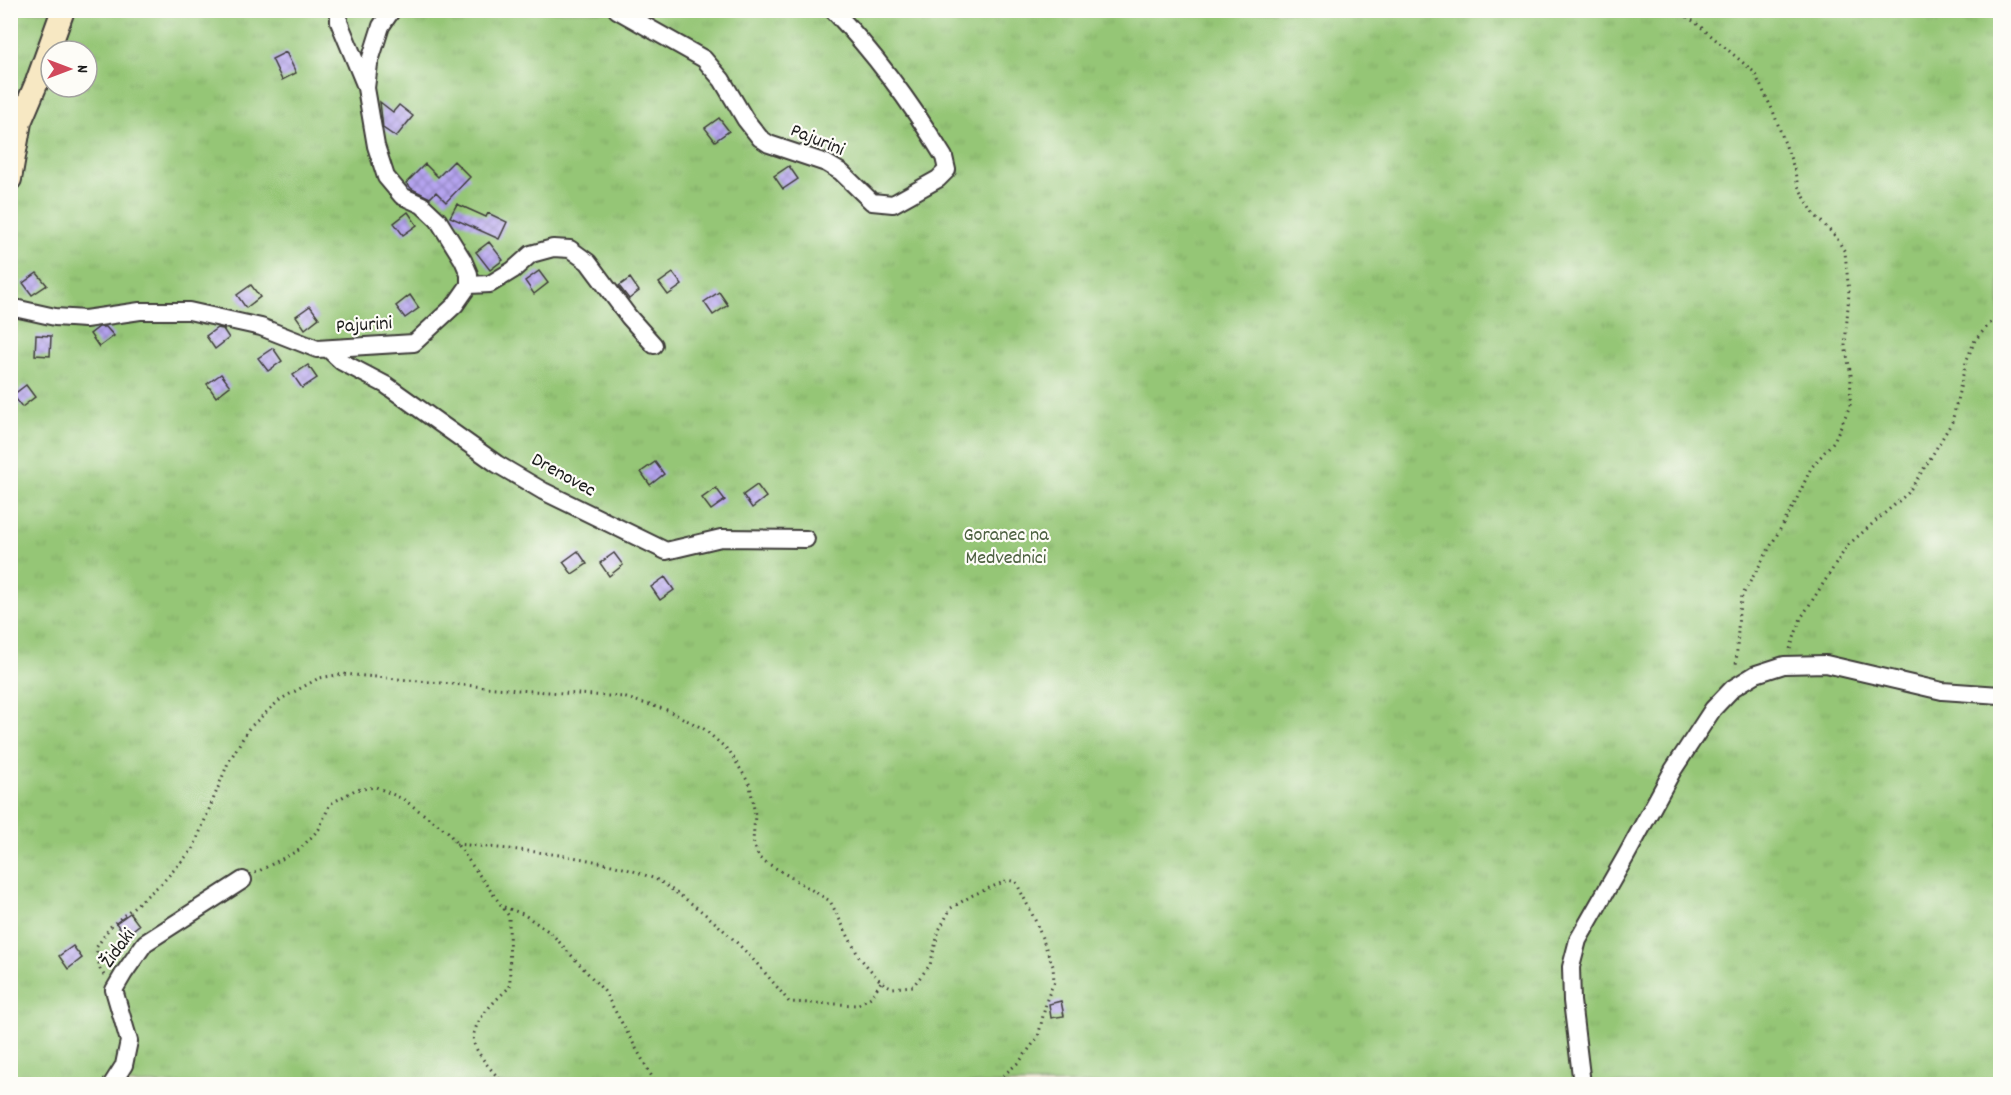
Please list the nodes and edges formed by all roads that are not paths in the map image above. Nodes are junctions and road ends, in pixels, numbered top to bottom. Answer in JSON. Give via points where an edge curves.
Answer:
{"nodes":[{"id":1,"x":63,"y":10,"type":"edge"},
{"id":2,"x":339,"y":10,"type":"edge"},
{"id":3,"x":392,"y":10,"type":"edge"},
{"id":4,"x":616,"y":10,"type":"edge"},
{"id":5,"x":832,"y":10,"type":"edge"},
{"id":6,"x":366,"y":88,"type":"junction"},
{"id":7,"x":10,"y":179,"type":"edge"},
{"id":8,"x":469,"y":285,"type":"junction"},
{"id":9,"x":10,"y":308,"type":"edge"},
{"id":10,"x":654,"y":345,"type":"dead end"},
{"id":11,"x":328,"y":350,"type":"junction"},
{"id":12,"x":806,"y":539,"type":"dead end"},
{"id":13,"x":2001,"y":694,"type":"edge"},
{"id":14,"x":243,"y":880,"type":"road end"},
{"id":15,"x":112,"y":1084,"type":"edge"},
{"id":16,"x":1582,"y":1084,"type":"edge"}],
"edges":[{"from":1,"to":7,"type":"main road","via":[[20,122]]},
{"from":2,"to":6,"type":"street","via":[[339,22]]},
{"from":3,"to":6,"type":"street","via":[[381,26]]},
{"from":4,"to":5,"type":"street","name":"Pajurini","via":[[704,59],[760,138],[826,163],[872,201],[893,204],[938,179],[947,170],[944,157],[899,87]]},
{"from":6,"to":8,"type":"street","via":[[386,177],[402,196],[422,205],[438,220],[463,260]]},
{"from":8,"to":10,"type":"street","via":[[490,284],[531,254],[553,248],[570,249],[588,262]]},
{"from":8,"to":11,"type":"street","name":"Pajurini","via":[[414,343]]},
{"from":9,"to":11,"type":"street","name":"Pajurini","via":[[85,319],[140,311],[189,311],[261,327]]},
{"from":11,"to":12,"type":"street","name":"Drenovec","via":[[342,362],[386,385],[497,464],[666,551],[721,538]]},
{"from":13,"to":16,"type":"street","via":[[1942,691],[1826,664],[1784,665],[1756,674],[1733,688],[1713,709],[1672,770],[1578,940],[1571,966]]},
{"from":14,"to":15,"type":"street","name":"Židaki","via":[[146,943],[124,973],[114,990],[129,1041],[124,1065]]}]}
